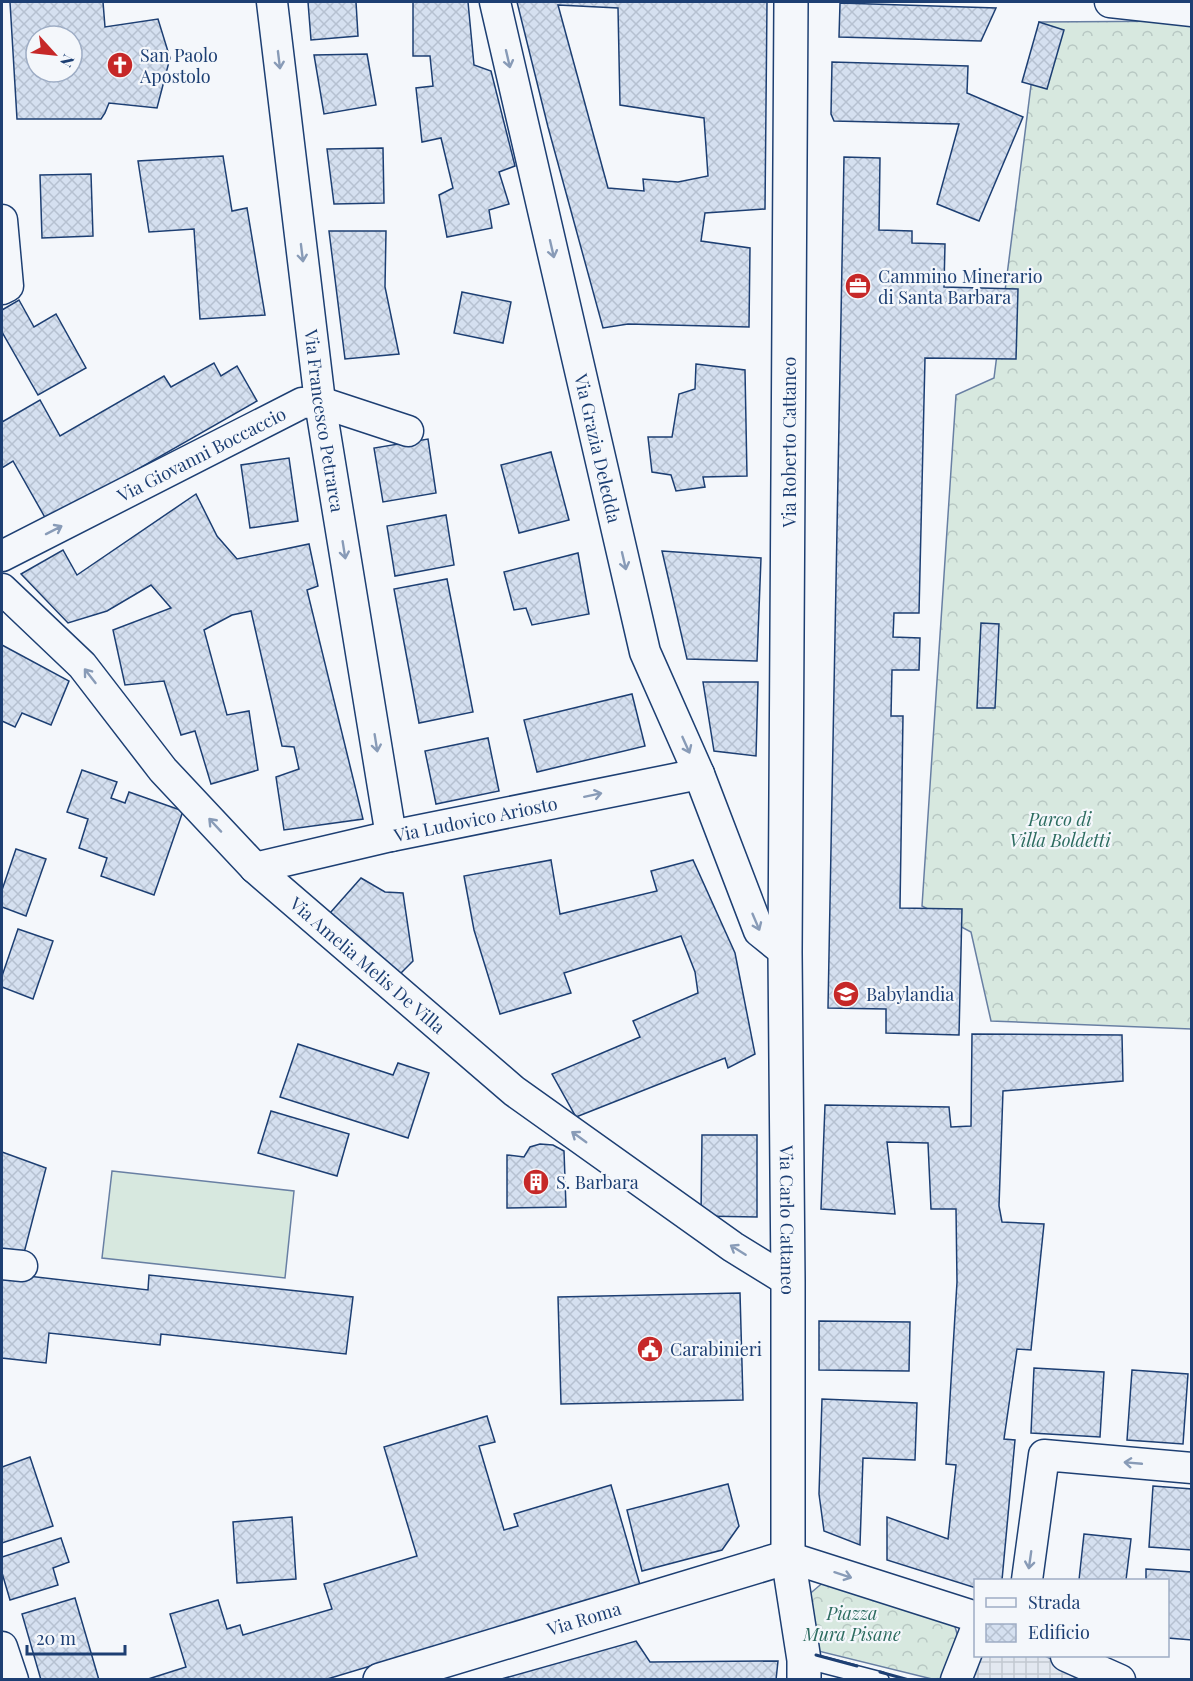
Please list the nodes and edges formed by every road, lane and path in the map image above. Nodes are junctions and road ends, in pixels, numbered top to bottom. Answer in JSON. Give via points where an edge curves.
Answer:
{"nodes":[{"id":1,"x":272,"y":2,"type":"edge"},
{"id":2,"x":495,"y":2,"type":"edge"},
{"id":3,"x":791,"y":2,"type":"edge"},
{"id":4,"x":1110,"y":2,"type":"edge"},
{"id":5,"x":1191,"y":11,"type":"edge"},
{"id":6,"x":2,"y":220,"type":"edge"},
{"id":7,"x":4,"y":287,"type":"edge"},
{"id":8,"x":320,"y":402,"type":"junction"},
{"id":9,"x":408,"y":431,"type":"dead end"},
{"id":10,"x":2,"y":556,"type":"edge"},
{"id":11,"x":2,"y":589,"type":"edge"},
{"id":12,"x":699,"y":774,"type":"junction"},
{"id":13,"x":391,"y":836,"type":"junction"},
{"id":14,"x":255,"y":868,"type":"junction"},
{"id":15,"x":741,"y":882,"type":"junction"},
{"id":16,"x":786,"y":883,"type":"junction"},
{"id":17,"x":785,"y":952,"type":"junction"},
{"id":18,"x":788,"y":1281,"type":"junction"},
{"id":19,"x":1191,"y":1468,"type":"edge"},
{"id":20,"x":788,"y":1557,"type":"junction"},
{"id":21,"x":1027,"y":1579,"type":"edge"},
{"id":22,"x":974,"y":1617,"type":"edge"},
{"id":23,"x":974,"y":1632,"type":"edge"},
{"id":24,"x":2,"y":1647,"type":"edge"},
{"id":25,"x":1068,"y":1657,"type":"edge"},
{"id":26,"x":804,"y":1670,"type":"edge"},
{"id":27,"x":13,"y":1680,"type":"edge"},
{"id":28,"x":380,"y":1680,"type":"edge"},
{"id":29,"x":881,"y":1680,"type":"edge"},
{"id":30,"x":956,"y":1680,"type":"edge"},
{"id":31,"x":1120,"y":1680,"type":"edge"}],
"edges":[{"from":1,"to":8,"type":"street","name":"Via Francesco Petrarca","one_way":true},
{"from":2,"to":12,"type":"street","name":"Via Grazia Deledda","one_way":true,"via":[[645,652]]},
{"from":3,"to":16,"type":"main road","name":"Via Roberto Cattaneo"},
{"from":4,"to":5,"type":"street"},
{"from":6,"to":7,"type":"street"},
{"from":8,"to":9,"type":"street"},
{"from":10,"to":8,"type":"street","name":"Via Giovanni Boccaccio","one_way":true,"via":[[302,403]]},
{"from":8,"to":13,"type":"street","name":"Via Francesco Petrarca","one_way":true},
{"from":14,"to":11,"type":"street","name":"Via Amelia Melis De Villa","one_way":true,"via":[[163,770],[82,665]]},
{"from":13,"to":12,"type":"street","name":"Via Ludovico Ariosto","one_way":true},
{"from":12,"to":15,"type":"street","name":"Via Grazia Deledda"},
{"from":13,"to":14,"type":"street","name":"Via Ludovico Ariosto"},
{"from":18,"to":14,"type":"street","name":"Via Amelia Melis De Villa","one_way":true,"via":[[733,1247],[514,1090]]},
{"from":15,"to":16,"type":"street"},
{"from":15,"to":17,"type":"street","name":"Via Grazia Deledda","one_way":true,"via":[[759,931]]},
{"from":16,"to":17,"type":"main road","name":"Via Carlo Cattaneo"},
{"from":17,"to":18,"type":"main road","name":"Via Carlo Cattaneo"},
{"from":18,"to":20,"type":"main road","name":"Via Carlo Cattaneo"},
{"from":19,"to":21,"type":"street","one_way":true,"via":[[1044,1455]]},
{"from":20,"to":22,"type":"street","one_way":true},
{"from":20,"to":26,"type":"main road","name":"Via Carlo Cattaneo"},
{"from":20,"to":28,"type":"main road","name":"Via Roma"},
{"from":23,"to":30,"type":"street"},
{"from":24,"to":27,"type":"street"},
{"from":25,"to":31,"type":"street"},
{"from":26,"to":29,"type":"lane"}]}
